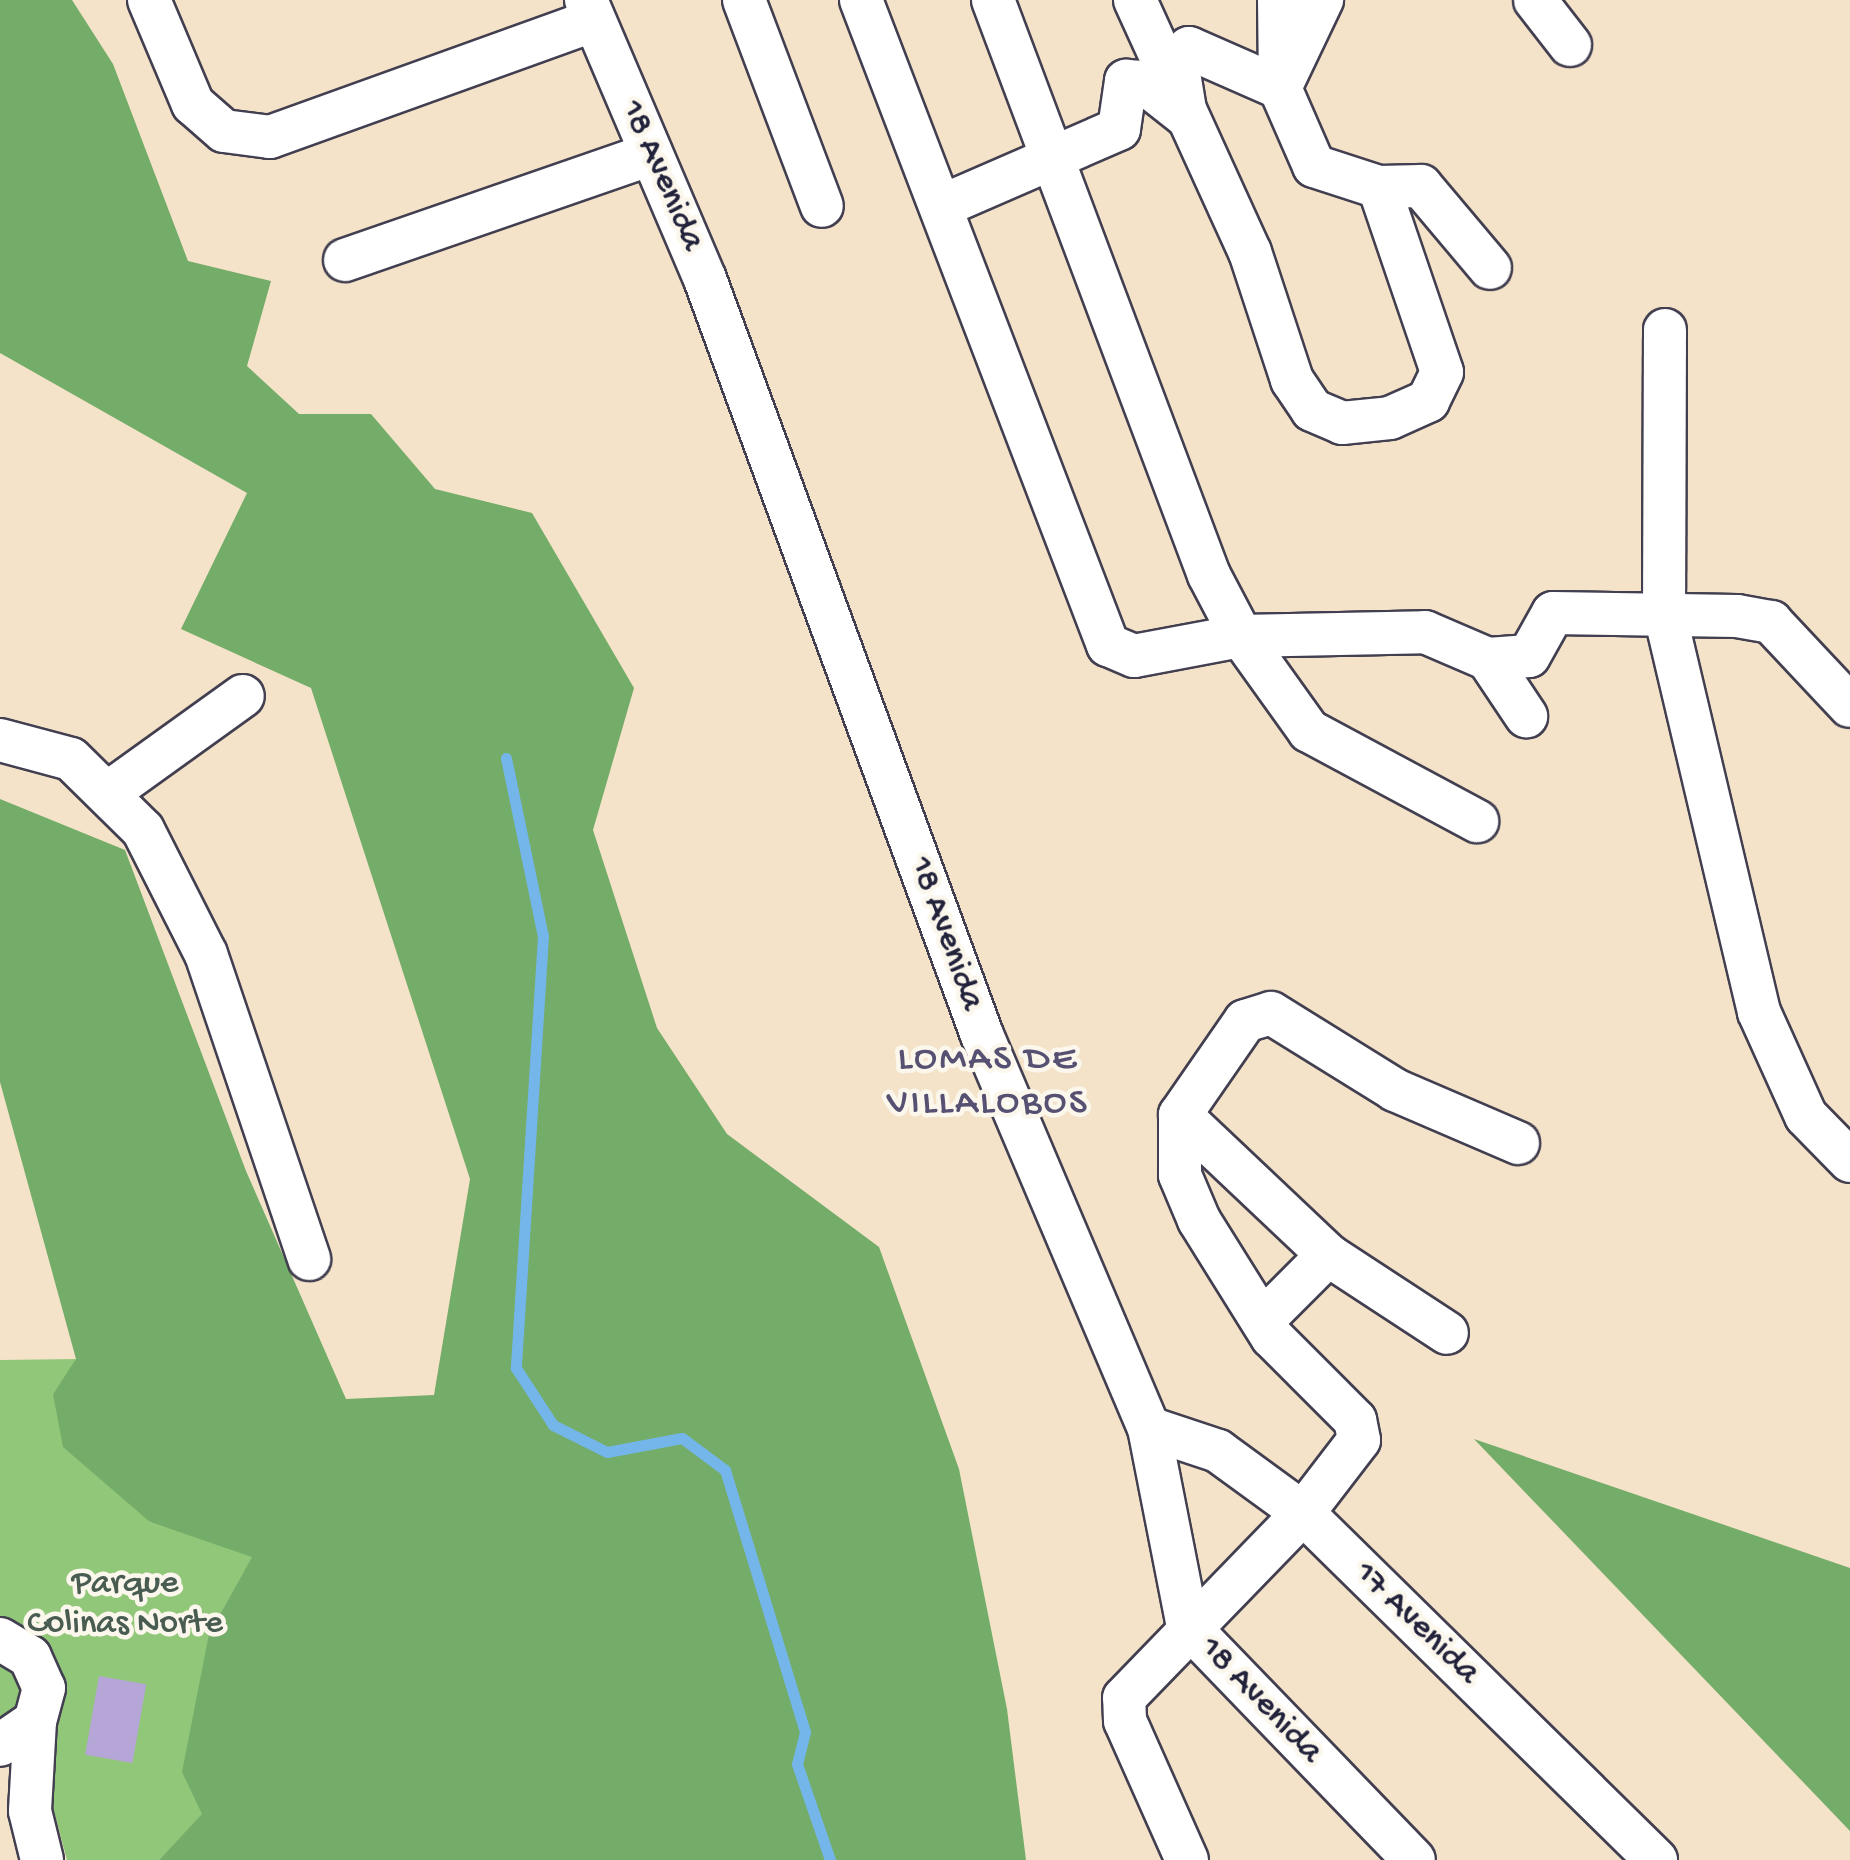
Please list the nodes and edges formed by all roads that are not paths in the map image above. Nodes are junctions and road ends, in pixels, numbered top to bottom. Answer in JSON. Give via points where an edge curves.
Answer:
{"nodes":[{"id":1,"x":149,"y":0,"type":"edge"},
{"id":2,"x":744,"y":0,"type":"edge"},
{"id":3,"x":862,"y":0,"type":"edge"},
{"id":4,"x":993,"y":0,"type":"edge"},
{"id":5,"x":1135,"y":0,"type":"edge"},
{"id":6,"x":1279,"y":0,"type":"edge"},
{"id":7,"x":1322,"y":0,"type":"edge"},
{"id":8,"x":1535,"y":0,"type":"edge"},
{"id":9,"x":589,"y":10,"type":"edge"},
{"id":10,"x":1570,"y":45,"type":"dead end"},
{"id":11,"x":1280,"y":88,"type":"junction"},
{"id":12,"x":1186,"y":116,"type":"junction"},
{"id":13,"x":651,"y":154,"type":"junction"},
{"id":14,"x":1052,"y":158,"type":"junction"},
{"id":15,"x":1378,"y":187,"type":"junction"},
{"id":16,"x":822,"y":206,"type":"dead end"},
{"id":17,"x":942,"y":206,"type":"junction"},
{"id":18,"x":345,"y":260,"type":"dead end"},
{"id":19,"x":1490,"y":268,"type":"dead end"},
{"id":20,"x":1665,"y":330,"type":"dead end"},
{"id":21,"x":1664,"y":610,"type":"junction"},
{"id":22,"x":1242,"y":636,"type":"junction"},
{"id":23,"x":1488,"y":659,"type":"junction"},
{"id":24,"x":244,"y":696,"type":"dead end"},
{"id":25,"x":1850,"y":706,"type":"edge"},
{"id":26,"x":1526,"y":716,"type":"dead end"},
{"id":27,"x":0,"y":740,"type":"edge"},
{"id":28,"x":112,"y":790,"type":"junction"},
{"id":29,"x":1477,"y":821,"type":"dead end"},
{"id":30,"x":1180,"y":1114,"type":"junction"},
{"id":31,"x":1518,"y":1143,"type":"dead end"},
{"id":32,"x":1850,"y":1161,"type":"edge"},
{"id":33,"x":1328,"y":1255,"type":"junction"},
{"id":34,"x":309,"y":1259,"type":"dead end"},
{"id":35,"x":1263,"y":1320,"type":"junction"},
{"id":36,"x":1447,"y":1333,"type":"dead end"},
{"id":37,"x":1149,"y":1428,"type":"junction"},
{"id":38,"x":1303,"y":1514,"type":"junction"},
{"id":39,"x":1188,"y":1626,"type":"junction"},
{"id":40,"x":0,"y":1639,"type":"edge"},
{"id":41,"x":35,"y":1721,"type":"junction"},
{"id":42,"x":0,"y":1745,"type":"edge"},
{"id":43,"x":0,"y":1769,"type":"edge"},
{"id":44,"x":30,"y":1811,"type":"junction"},
{"id":45,"x":42,"y":1860,"type":"edge"},
{"id":46,"x":1187,"y":1860,"type":"edge"},
{"id":47,"x":1414,"y":1860,"type":"edge"},
{"id":48,"x":1656,"y":1860,"type":"edge"}],
"edges":[{"from":1,"to":9,"type":"street","via":[[193,104],[224,131],[270,137]]},
{"from":2,"to":16,"type":"street"},
{"from":3,"to":17,"type":"street"},
{"from":4,"to":14,"type":"street"},
{"from":5,"to":12,"type":"street"},
{"from":6,"to":11,"type":"street"},
{"from":7,"to":11,"type":"street"},
{"from":8,"to":10,"type":"street"},
{"from":9,"to":13,"type":"street","name":"18 Avenida"},
{"from":11,"to":12,"type":"street","via":[[1189,48],[1178,67]]},
{"from":11,"to":15,"type":"street","via":[[1314,166]]},
{"from":12,"to":14,"type":"street","via":[[1143,82],[1126,81],[1119,130]]},
{"from":12,"to":15,"type":"street","via":[[1250,252],[1292,380],[1312,410],[1342,423],[1428,401],[1442,372]]},
{"from":13,"to":18,"type":"street"},
{"from":13,"to":37,"type":"street","name":"18 Avenida","via":[[982,1035]]},
{"from":14,"to":17,"type":"street"},
{"from":14,"to":22,"type":"street","via":[[1208,575]]},
{"from":15,"to":19,"type":"street","via":[[1421,186]]},
{"from":17,"to":22,"type":"street","via":[[1108,645],[1134,656]]},
{"from":20,"to":21,"type":"street"},
{"from":21,"to":23,"type":"street","via":[[1552,613],[1528,656]]},
{"from":21,"to":25,"type":"street","via":[[1771,622]]},
{"from":21,"to":32,"type":"street","via":[[1759,1012],[1806,1116]]},
{"from":22,"to":23,"type":"street","via":[[1425,632]]},
{"from":22,"to":29,"type":"street","via":[[1309,731]]},
{"from":23,"to":26,"type":"street"},
{"from":24,"to":28,"type":"street"},
{"from":27,"to":28,"type":"street","via":[[71,759]]},
{"from":28,"to":34,"type":"street","via":[[143,830],[206,954]]},
{"from":30,"to":31,"type":"street","via":[[1245,1021],[1271,1014],[1395,1090]]},
{"from":30,"to":33,"type":"street"},
{"from":30,"to":35,"type":"street","via":[[1180,1175]]},
{"from":33,"to":35,"type":"street"},
{"from":33,"to":36,"type":"street"},
{"from":35,"to":38,"type":"street","via":[[1288,1358],[1355,1420],[1360,1440]]},
{"from":37,"to":38,"type":"street","name":"17 Avenida","via":[[1218,1451]]},
{"from":37,"to":39,"type":"street","name":"18 Avenida"},
{"from":38,"to":39,"type":"street"},
{"from":38,"to":48,"type":"street","name":"17 Avenida"},
{"from":39,"to":46,"type":"street","via":[[1124,1698],[1125,1720]]},
{"from":39,"to":47,"type":"street","name":"18 Avenida"},
{"from":40,"to":41,"type":"street","via":[[40,1672]]},
{"from":41,"to":42,"type":"street"},
{"from":41,"to":44,"type":"street"},
{"from":43,"to":44,"type":"street"},
{"from":44,"to":45,"type":"street"}]}
